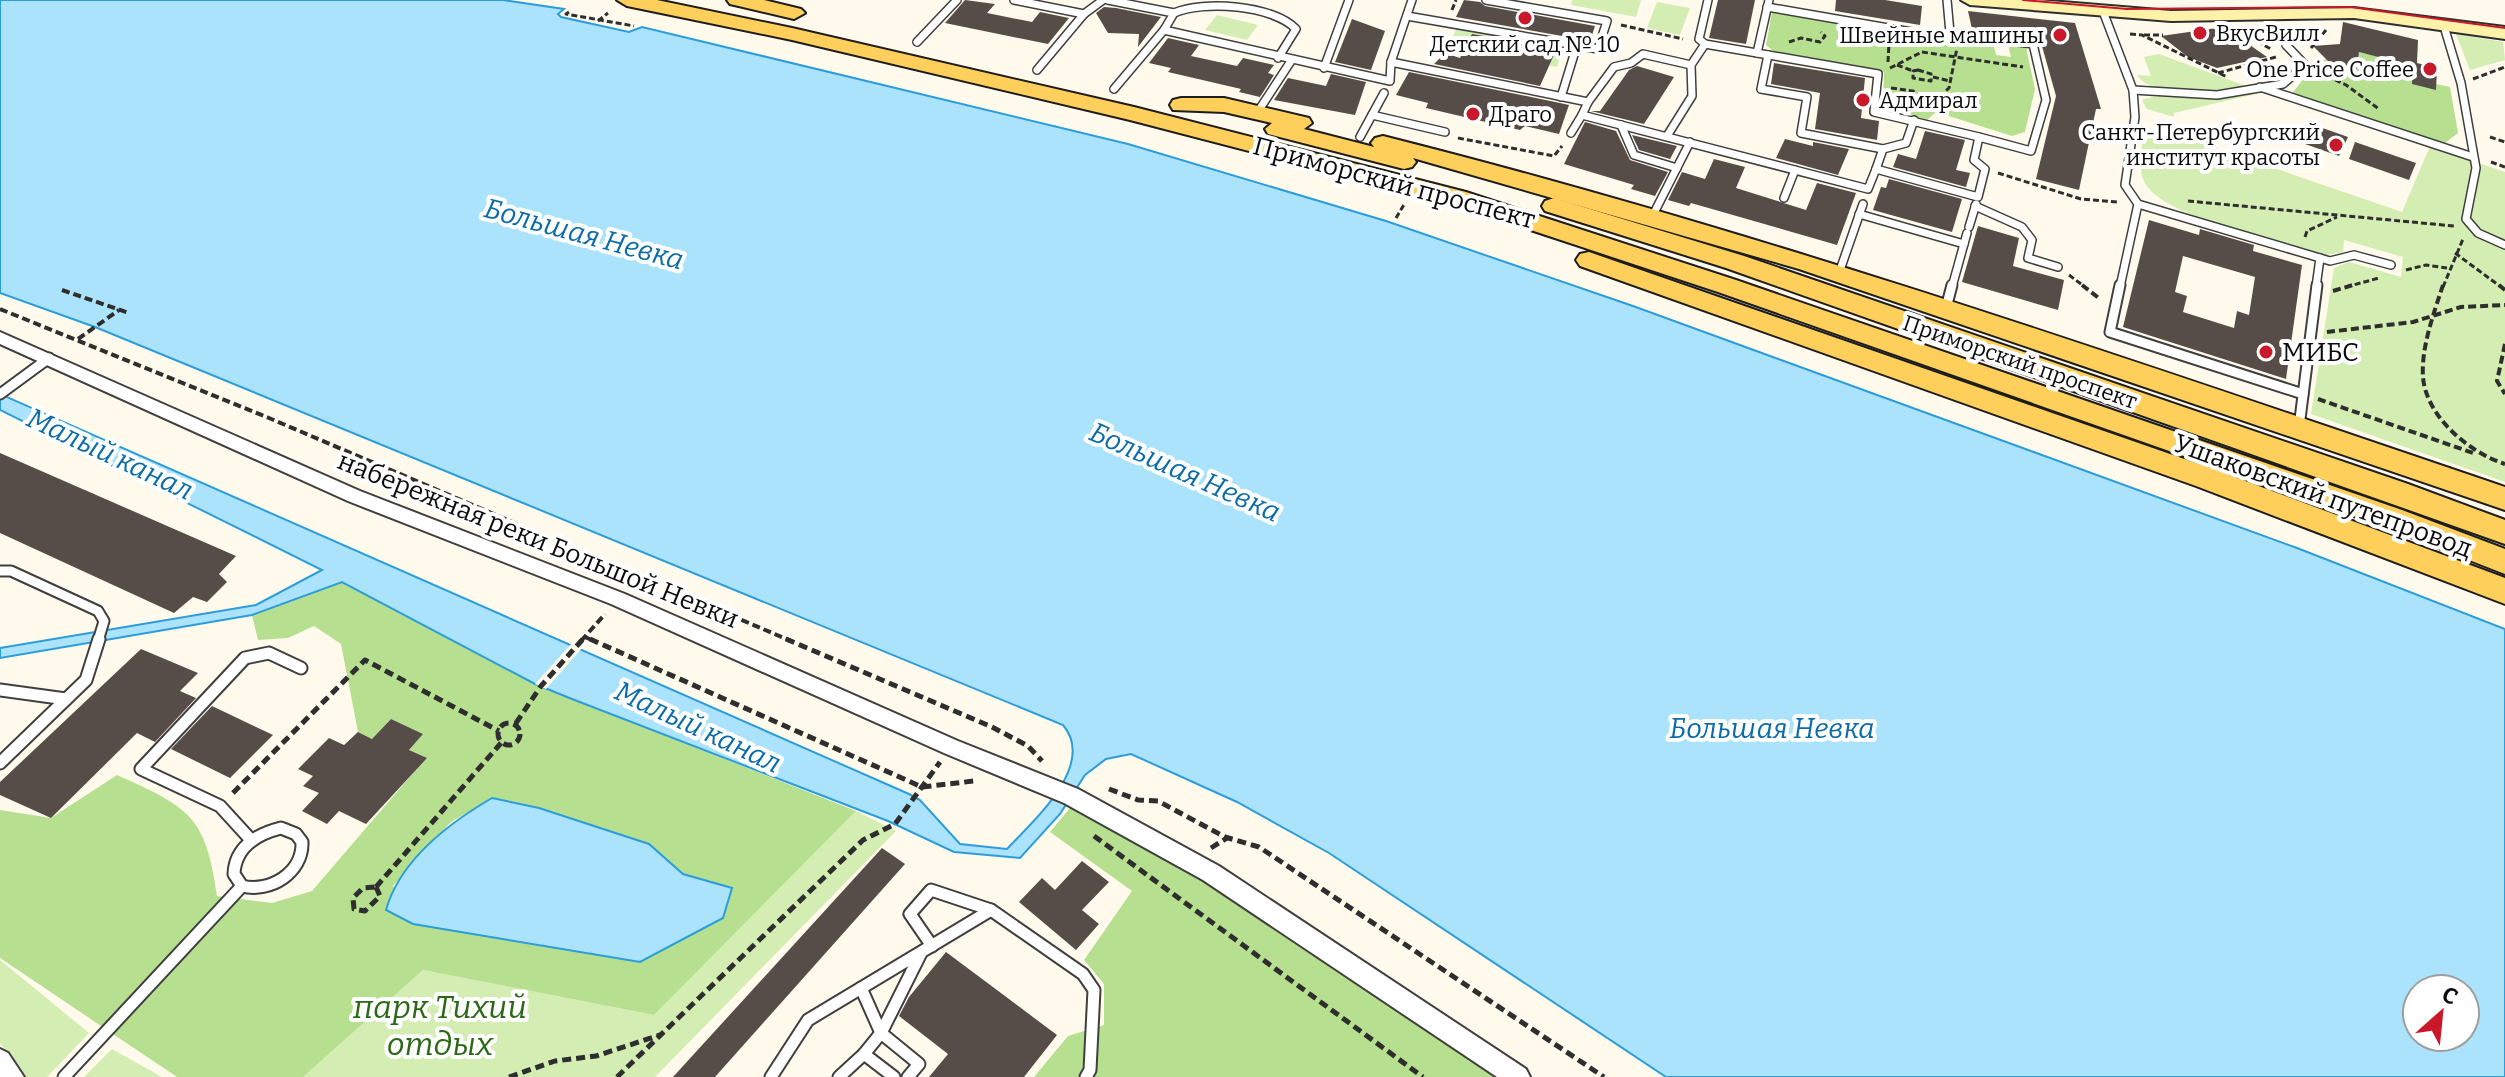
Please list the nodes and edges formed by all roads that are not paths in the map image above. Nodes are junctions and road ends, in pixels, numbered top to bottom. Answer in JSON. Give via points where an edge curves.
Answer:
{"nodes":[{"id":1,"x":737,"y":0,"type":"edge"},
{"id":2,"x":957,"y":0,"type":"edge"},
{"id":3,"x":1014,"y":0,"type":"edge"},
{"id":4,"x":1106,"y":0,"type":"edge"},
{"id":5,"x":1349,"y":0,"type":"edge"},
{"id":6,"x":1412,"y":0,"type":"edge"},
{"id":7,"x":1486,"y":0,"type":"edge"},
{"id":8,"x":1554,"y":0,"type":"edge"},
{"id":9,"x":1708,"y":0,"type":"edge"},
{"id":10,"x":1947,"y":0,"type":"edge"},
{"id":11,"x":1970,"y":0,"type":"edge"},
{"id":12,"x":2399,"y":0,"type":"edge"},
{"id":13,"x":1768,"y":4,"type":"edge"},
{"id":14,"x":618,"y":6,"type":"edge"},
{"id":15,"x":1550,"y":11,"type":"junction"},
{"id":16,"x":1174,"y":13,"type":"junction"},
{"id":17,"x":1084,"y":14,"type":"junction"},
{"id":18,"x":2104,"y":14,"type":"junction"},
{"id":19,"x":1407,"y":16,"type":"junction"},
{"id":20,"x":2505,"y":17,"type":"edge"},
{"id":21,"x":2443,"y":23,"type":"junction"},
{"id":22,"x":1164,"y":30,"type":"junction"},
{"id":23,"x":1950,"y":33,"type":"junction"},
{"id":24,"x":2505,"y":33,"type":"edge"},
{"id":25,"x":917,"y":42,"type":"junction"},
{"id":26,"x":1705,"y":44,"type":"junction"},
{"id":27,"x":1577,"y":45,"type":"junction"},
{"id":28,"x":2286,"y":45,"type":"dead end"},
{"id":29,"x":1757,"y":53,"type":"junction"},
{"id":30,"x":1768,"y":55,"type":"junction"},
{"id":31,"x":1278,"y":58,"type":"junction"},
{"id":32,"x":1291,"y":61,"type":"junction"},
{"id":33,"x":1391,"y":62,"type":"junction"},
{"id":34,"x":1691,"y":65,"type":"junction"},
{"id":35,"x":1324,"y":68,"type":"junction"},
{"id":36,"x":1037,"y":70,"type":"junction"},
{"id":37,"x":1390,"y":81,"type":"junction"},
{"id":38,"x":2260,"y":87,"type":"junction"},
{"id":39,"x":1114,"y":89,"type":"junction"},
{"id":40,"x":2133,"y":90,"type":"junction"},
{"id":41,"x":1561,"y":97,"type":"junction"},
{"id":42,"x":1588,"y":102,"type":"junction"},
{"id":43,"x":1181,"y":105,"type":"junction"},
{"id":44,"x":1257,"y":113,"type":"junction"},
{"id":45,"x":1582,"y":115,"type":"junction"},
{"id":46,"x":1914,"y":120,"type":"junction"},
{"id":47,"x":1621,"y":125,"type":"junction"},
{"id":48,"x":1366,"y":126,"type":"junction"},
{"id":49,"x":1445,"y":132,"type":"road end"},
{"id":50,"x":1569,"y":134,"type":"road end"},
{"id":51,"x":1667,"y":136,"type":"junction"},
{"id":52,"x":1979,"y":137,"type":"junction"},
{"id":53,"x":1690,"y":142,"type":"junction"},
{"id":54,"x":1883,"y":149,"type":"junction"},
{"id":55,"x":2473,"y":157,"type":"junction"},
{"id":56,"x":1677,"y":168,"type":"junction"},
{"id":57,"x":1876,"y":169,"type":"junction"},
{"id":58,"x":1795,"y":170,"type":"junction"},
{"id":59,"x":1357,"y":171,"type":"junction"},
{"id":60,"x":1866,"y":197,"type":"junction"},
{"id":61,"x":1978,"y":197,"type":"junction"},
{"id":62,"x":1784,"y":198,"type":"dead end"},
{"id":63,"x":2138,"y":204,"type":"junction"},
{"id":64,"x":1975,"y":206,"type":"junction"},
{"id":65,"x":1859,"y":214,"type":"junction"},
{"id":66,"x":1653,"y":215,"type":"junction"},
{"id":67,"x":1964,"y":244,"type":"junction"},
{"id":68,"x":2505,"y":245,"type":"edge"},
{"id":69,"x":2320,"y":258,"type":"junction"},
{"id":70,"x":2391,"y":265,"type":"dead end"},
{"id":71,"x":2058,"y":267,"type":"road end"},
{"id":72,"x":1839,"y":273,"type":"junction"},
{"id":73,"x":1946,"y":308,"type":"junction"},
{"id":74,"x":0,"y":338,"type":"edge"},
{"id":75,"x":49,"y":358,"type":"junction"},
{"id":76,"x":0,"y":394,"type":"edge"},
{"id":77,"x":2303,"y":394,"type":"junction"},
{"id":78,"x":2145,"y":419,"type":"junction"},
{"id":79,"x":2298,"y":429,"type":"junction"},
{"id":80,"x":2505,"y":499,"type":"edge"},
{"id":81,"x":2505,"y":532,"type":"edge"},
{"id":82,"x":0,"y":571,"type":"edge"},
{"id":83,"x":2502,"y":581,"type":"edge"},
{"id":84,"x":301,"y":668,"type":"dead end"},
{"id":85,"x":0,"y":690,"type":"edge"},
{"id":86,"x":66,"y":699,"type":"junction"},
{"id":87,"x":0,"y":763,"type":"edge"},
{"id":88,"x":251,"y":840,"type":"junction"},
{"id":89,"x":242,"y":886,"type":"junction"},
{"id":90,"x":991,"y":910,"type":"junction"},
{"id":91,"x":927,"y":949,"type":"junction"},
{"id":92,"x":861,"y":988,"type":"junction"},
{"id":93,"x":881,"y":1033,"type":"junction"},
{"id":94,"x":864,"y":1054,"type":"junction"},
{"id":95,"x":0,"y":1061,"type":"edge"},
{"id":96,"x":12,"y":1077,"type":"edge"},
{"id":97,"x":64,"y":1077,"type":"edge"},
{"id":98,"x":771,"y":1077,"type":"edge"},
{"id":99,"x":839,"y":1077,"type":"edge"},
{"id":100,"x":894,"y":1077,"type":"edge"},
{"id":101,"x":908,"y":1077,"type":"edge"},
{"id":102,"x":1086,"y":1077,"type":"edge"},
{"id":103,"x":1518,"y":1077,"type":"edge"}],
"edges":[{"from":1,"to":25,"type":"main road","name":"Приморский проспект"},
{"from":2,"to":25,"type":"lane"},
{"from":3,"to":17,"type":"lane"},
{"from":4,"to":16,"type":"lane"},
{"from":4,"to":17,"type":"lane"},
{"from":5,"to":35,"type":"lane"},
{"from":6,"to":19,"type":"lane"},
{"from":7,"to":15,"type":"lane"},
{"from":8,"to":15,"type":"lane"},
{"from":9,"to":26,"type":"lane","via":[[1699,39]]},
{"from":10,"to":23,"type":"lane"},
{"from":11,"to":18,"type":"main road"},
{"from":12,"to":20,"type":"main road"},
{"from":13,"to":23,"type":"lane","via":[[1923,34]]},
{"from":13,"to":29,"type":"lane"},
{"from":14,"to":59,"type":"main road","name":"Приморский проспект","via":[[885,56]]},
{"from":15,"to":27,"type":"lane","via":[[1607,21],[1598,49]]},
{"from":16,"to":22,"type":"lane"},
{"from":16,"to":31,"type":"lane","via":[[1207,2],[1287,18],[1296,29]]},
{"from":17,"to":36,"type":"lane"},
{"from":18,"to":21,"type":"main road","via":[[2310,11]]},
{"from":18,"to":40,"type":"lane"},
{"from":19,"to":27,"type":"lane"},
{"from":19,"to":33,"type":"lane"},
{"from":21,"to":24,"type":"main road"},
{"from":21,"to":55,"type":"lane","via":[[2461,83]]},
{"from":22,"to":31,"type":"lane"},
{"from":22,"to":39,"type":"lane"},
{"from":23,"to":52,"type":"lane","via":[[2033,44],[2046,100],[2031,151]]},
{"from":25,"to":36,"type":"main road","name":"Приморский проспект"},
{"from":26,"to":29,"type":"lane"},
{"from":26,"to":34,"type":"lane"},
{"from":27,"to":41,"type":"lane"},
{"from":28,"to":38,"type":"lane","via":[[2305,65],[2283,84]]},
{"from":29,"to":30,"type":"lane"},
{"from":30,"to":46,"type":"lane","via":[[1878,74],[1874,112]]},
{"from":30,"to":54,"type":"lane","via":[[1761,89],[1807,97],[1801,133]]},
{"from":31,"to":32,"type":"lane"},
{"from":32,"to":35,"type":"lane"},
{"from":32,"to":44,"type":"lane"},
{"from":33,"to":37,"type":"lane"},
{"from":33,"to":41,"type":"lane"},
{"from":34,"to":42,"type":"lane","via":[[1651,54],[1636,56],[1631,63],[1614,67]]},
{"from":34,"to":51,"type":"lane","via":[[1692,96]]},
{"from":35,"to":37,"type":"lane"},
{"from":36,"to":39,"type":"main road","name":"Приморский проспект"},
{"from":37,"to":48,"type":"lane"},
{"from":38,"to":40,"type":"lane","via":[[2217,95]]},
{"from":38,"to":55,"type":"lane"},
{"from":39,"to":43,"type":"main road","name":"Приморский проспект"},
{"from":40,"to":63,"type":"lane","via":[[2135,117],[2125,185]]},
{"from":41,"to":42,"type":"lane"},
{"from":42,"to":45,"type":"lane"},
{"from":43,"to":44,"type":"main road","via":[[1224,105]]},
{"from":43,"to":78,"type":"main road","name":"Приморский проспект","via":[[1355,149],[1735,262]]},
{"from":44,"to":48,"type":"main road"},
{"from":45,"to":47,"type":"lane"},
{"from":45,"to":50,"type":"lane"},
{"from":46,"to":52,"type":"lane"},
{"from":46,"to":54,"type":"lane","via":[[1906,143]]},
{"from":47,"to":51,"type":"lane"},
{"from":47,"to":56,"type":"lane","via":[[1634,155]]},
{"from":48,"to":49,"type":"lane"},
{"from":48,"to":66,"type":"main road"},
{"from":51,"to":53,"type":"lane"},
{"from":52,"to":61,"type":"lane","via":[[1974,160],[1985,169]]},
{"from":53,"to":56,"type":"lane"},
{"from":53,"to":58,"type":"lane"},
{"from":54,"to":57,"type":"lane"},
{"from":55,"to":68,"type":"lane","via":[[2476,168],[2466,219],[2470,227]]},
{"from":56,"to":66,"type":"lane"},
{"from":57,"to":60,"type":"lane"},
{"from":57,"to":61,"type":"lane"},
{"from":58,"to":60,"type":"lane"},
{"from":58,"to":62,"type":"lane"},
{"from":59,"to":78,"type":"main road","name":"Приморский проспект","via":[[1558,228]]},
{"from":59,"to":83,"type":"main road","via":[[1678,293]]},
{"from":60,"to":65,"type":"lane"},
{"from":61,"to":64,"type":"lane"},
{"from":63,"to":69,"type":"lane"},
{"from":63,"to":77,"type":"lane","via":[[2110,332]]},
{"from":64,"to":67,"type":"lane"},
{"from":64,"to":71,"type":"lane","via":[[2022,227],[2032,240],[2028,258]]},
{"from":65,"to":67,"type":"lane"},
{"from":65,"to":72,"type":"lane"},
{"from":66,"to":72,"type":"main road"},
{"from":67,"to":73,"type":"lane"},
{"from":69,"to":70,"type":"lane","via":[[2354,255]]},
{"from":69,"to":77,"type":"lane"},
{"from":72,"to":73,"type":"main road"},
{"from":73,"to":79,"type":"main road"},
{"from":74,"to":75,"type":"street","name":"набережная реки Большой Невки"},
{"from":75,"to":76,"type":"lane"},
{"from":75,"to":103,"type":"street","name":"набережная реки Большой Невки","via":[[354,496],[618,599],[951,747],[1060,786],[1211,873]]},
{"from":77,"to":79,"type":"lane"},
{"from":78,"to":81,"type":"main road","name":"Ушаковский путепровод","via":[[2398,492]]},
{"from":78,"to":83,"type":"main road","name":"Ушаковский путепровод","via":[[2392,518]]},
{"from":79,"to":80,"type":"main road"},
{"from":82,"to":86,"type":"lane","via":[[11,571],[98,611],[104,621],[86,680]]},
{"from":84,"to":88,"type":"lane","via":[[269,653],[245,658],[141,769],[220,806]]},
{"from":85,"to":86,"type":"lane"},
{"from":86,"to":87,"type":"lane"},
{"from":88,"to":89,"type":"lane","via":[[233,866],[234,878]]},
{"from":88,"to":89,"type":"lane","via":[[281,828],[302,838],[303,850],[292,870],[271,885]]},
{"from":89,"to":97,"type":"lane"},
{"from":90,"to":91,"type":"lane"},
{"from":90,"to":91,"type":"lane","via":[[931,890],[910,914]]},
{"from":90,"to":102,"type":"lane","via":[[1083,974],[1094,990]]},
{"from":91,"to":92,"type":"lane"},
{"from":91,"to":93,"type":"lane"},
{"from":92,"to":93,"type":"lane"},
{"from":92,"to":98,"type":"lane","via":[[808,1020]]},
{"from":93,"to":94,"type":"lane"},
{"from":93,"to":101,"type":"lane","via":[[919,1064]]},
{"from":94,"to":99,"type":"lane"},
{"from":94,"to":100,"type":"lane"},
{"from":95,"to":96,"type":"street"}]}
